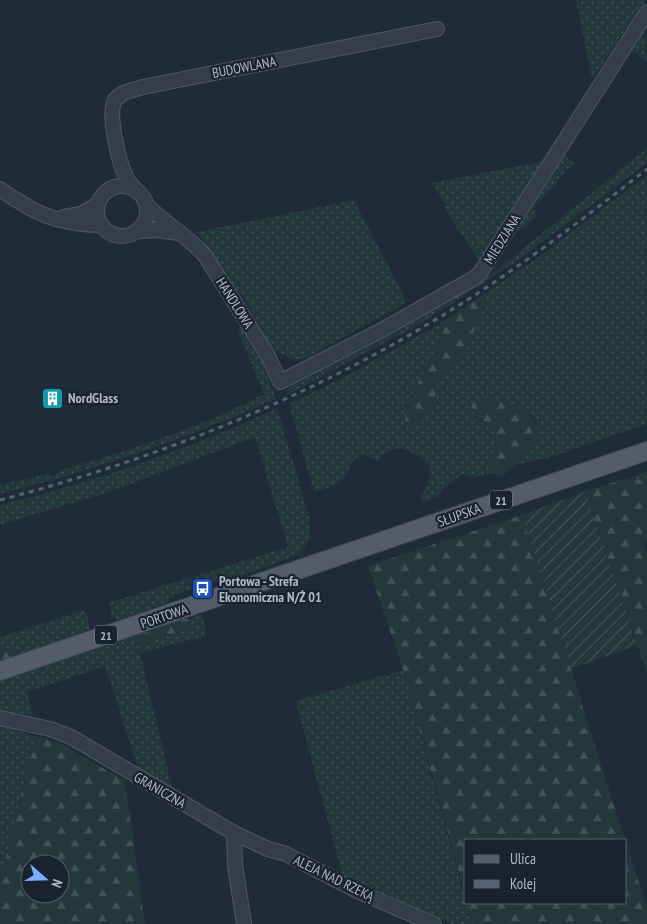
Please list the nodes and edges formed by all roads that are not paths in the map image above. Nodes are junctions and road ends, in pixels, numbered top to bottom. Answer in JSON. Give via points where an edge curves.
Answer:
{"nodes":[{"id":1,"x":647,"y":12,"type":"edge"},
{"id":2,"x":437,"y":29,"type":"dead end"},
{"id":3,"x":120,"y":162,"type":"junction"},
{"id":4,"x":0,"y":189,"type":"edge"},
{"id":5,"x":109,"y":189,"type":"junction"},
{"id":6,"x":142,"y":198,"type":"junction"},
{"id":7,"x":98,"y":204,"type":"junction"},
{"id":8,"x":56,"y":219,"type":"junction"},
{"id":9,"x":100,"y":225,"type":"junction"},
{"id":10,"x":138,"y":230,"type":"junction"},
{"id":11,"x":179,"y":233,"type":"junction"},
{"id":12,"x":280,"y":382,"type":"joint"},
{"id":13,"x":647,"y":451,"type":"edge"},
{"id":14,"x":355,"y":550,"type":"joint"},
{"id":15,"x":0,"y":671,"type":"edge"},
{"id":16,"x":0,"y":718,"type":"edge"},
{"id":17,"x":234,"y":833,"type":"junction"},
{"id":18,"x":244,"y":924,"type":"edge"},
{"id":19,"x":434,"y":924,"type":"edge"}],
"edges":[{"from":1,"to":12,"type":"street","name":"MIEDZIANA","via":[[480,273],[382,330]]},
{"from":2,"to":3,"type":"street","name":"BUDOWLANA","via":[[123,92],[115,101],[112,114]]},
{"from":3,"to":5,"type":"street","via":[[116,179]]},
{"from":3,"to":6,"type":"street","name":"HANDLOWA"},
{"from":4,"to":8,"type":"street","via":[[36,213]]},
{"from":5,"to":6,"type":"street","via":[[124,186]]},
{"from":5,"to":7,"type":"street"},
{"from":6,"to":10,"type":"street","via":[[146,218]]},
{"from":6,"to":11,"type":"street","name":"HANDLOWA","via":[[155,214]]},
{"from":7,"to":8,"type":"street","via":[[81,214]]},
{"from":7,"to":9,"type":"street"},
{"from":8,"to":9,"type":"street"},
{"from":9,"to":10,"type":"street","via":[[118,236]]},
{"from":10,"to":11,"type":"street"},
{"from":11,"to":12,"type":"street","name":"HANDLOWA","via":[[206,257],[267,354]]},
{"from":13,"to":14,"type":"main road","name":"SŁUPSKA","number":"21"},
{"from":14,"to":15,"type":"main road","name":"PORTOWA","number":"21"},
{"from":16,"to":17,"type":"street","name":"GRANICZNA","via":[[71,737]]},
{"from":17,"to":18,"type":"street","via":[[235,865]]},
{"from":17,"to":19,"type":"street","name":"ALEJA NAD RZEKĄ"}]}
